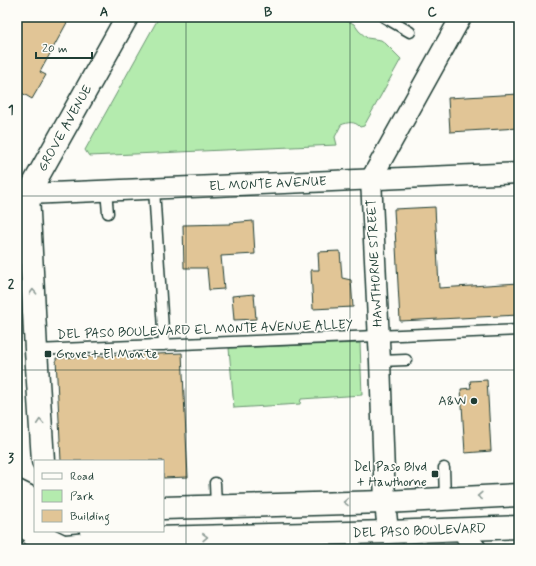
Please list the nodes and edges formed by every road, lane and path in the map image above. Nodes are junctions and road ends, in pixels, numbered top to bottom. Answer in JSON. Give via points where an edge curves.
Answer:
{"nodes":[{"id":1,"x":126,"y":17,"type":"edge"},
{"id":2,"x":384,"y":17,"type":"edge"},
{"id":3,"x":461,"y":17,"type":"edge"},
{"id":4,"x":410,"y":32,"type":"dead end"},
{"id":5,"x":519,"y":173,"type":"edge"},
{"id":6,"x":371,"y":179,"type":"junction"},
{"id":7,"x":154,"y":189,"type":"junction"},
{"id":8,"x":106,"y":191,"type":"junction"},
{"id":9,"x":23,"y":194,"type":"edge"},
{"id":10,"x":108,"y":213,"type":"dead end"},
{"id":11,"x":519,"y":330,"type":"edge"},
{"id":12,"x":379,"y":336,"type":"junction"},
{"id":13,"x":164,"y":345,"type":"junction"},
{"id":14,"x":36,"y":350,"type":"junction"},
{"id":15,"x":406,"y":360,"type":"dead end"},
{"id":16,"x":380,"y":361,"type":"junction"},
{"id":17,"x":43,"y":460,"type":"edge"},
{"id":18,"x":444,"y":468,"type":"dead end"},
{"id":19,"x":215,"y":483,"type":"dead end"},
{"id":20,"x":17,"y":491,"type":"edge"},
{"id":21,"x":519,"y":495,"type":"edge"},
{"id":22,"x":445,"y":498,"type":"junction"},
{"id":23,"x":34,"y":500,"type":"edge"},
{"id":24,"x":385,"y":502,"type":"junction"},
{"id":25,"x":216,"y":507,"type":"junction"},
{"id":26,"x":164,"y":508,"type":"edge"},
{"id":27,"x":17,"y":511,"type":"edge"},
{"id":28,"x":34,"y":511,"type":"edge"},
{"id":29,"x":17,"y":524,"type":"edge"},
{"id":30,"x":519,"y":527,"type":"edge"},
{"id":31,"x":463,"y":529,"type":"junction"},
{"id":32,"x":34,"y":532,"type":"edge"},
{"id":33,"x":35,"y":532,"type":"edge"},
{"id":34,"x":94,"y":532,"type":"edge"},
{"id":35,"x":388,"y":532,"type":"junction"},
{"id":36,"x":248,"y":542,"type":"edge"},
{"id":37,"x":62,"y":544,"type":"edge"},
{"id":38,"x":116,"y":545,"type":"edge"},
{"id":39,"x":32,"y":549,"type":"edge"},
{"id":40,"x":476,"y":549,"type":"edge"}],
"edges":[{"from":1,"to":9,"type":"main road","name":"GROVE AVENUE"},
{"from":2,"to":4,"type":"lane"},
{"from":3,"to":6,"type":"street"},
{"from":5,"to":6,"type":"street","name":"EL MONTE AVENUE"},
{"from":6,"to":7,"type":"street","name":"EL MONTE AVENUE"},
{"from":6,"to":12,"type":"street","name":"HAWTHORNE STREET"},
{"from":7,"to":8,"type":"street","name":"EL MONTE AVENUE"},
{"from":7,"to":13,"type":"lane"},
{"from":8,"to":9,"type":"street","name":"EL MONTE AVENUE"},
{"from":8,"to":10,"type":"lane"},
{"from":14,"to":9,"type":"main road","one_way":true},
{"from":11,"to":12,"type":"lane","name":"DEL PASO BOULEVARD EL MONTE AVENUE ALLEY"},
{"from":12,"to":13,"type":"lane","name":"DEL PASO BOULEVARD EL MONTE AVENUE ALLEY"},
{"from":12,"to":16,"type":"street","name":"HAWTHORNE STREET"},
{"from":13,"to":14,"type":"lane","name":"DEL PASO BOULEVARD EL MONTE AVENUE ALLEY"},
{"from":17,"to":14,"type":"main road","one_way":true},
{"from":15,"to":16,"type":"lane"},
{"from":16,"to":24,"type":"street","name":"HAWTHORNE STREET"},
{"from":18,"to":22,"type":"lane"},
{"from":19,"to":25,"type":"lane"},
{"from":20,"to":23,"type":"main road"},
{"from":21,"to":22,"type":"main road","one_way":true},
{"from":22,"to":24,"type":"main road"},
{"from":24,"to":25,"type":"main road","one_way":true},
{"from":24,"to":35,"type":"street","name":"HAWTHORNE STREET"},
{"from":25,"to":26,"type":"main road"},
{"from":27,"to":28,"type":"main road"},
{"from":29,"to":32,"type":"main road"},
{"from":30,"to":31,"type":"main road","name":"DEL PASO BOULEVARD"},
{"from":31,"to":35,"type":"main road","name":"DEL PASO BOULEVARD"},
{"from":31,"to":40,"type":"street"},
{"from":33,"to":37,"type":"main road"},
{"from":34,"to":38,"type":"main road"},
{"from":35,"to":36,"type":"main road","name":"DEL PASO BOULEVARD"},
{"from":38,"to":36,"type":"main road","name":"DEL PASO BOULEVARD","one_way":true,"via":[[155,538]]},
{"from":37,"to":38,"type":"main road","name":"DEL PASO BOULEVARD"},
{"from":37,"to":39,"type":"main road","name":"DEL PASO BOULEVARD"}]}
